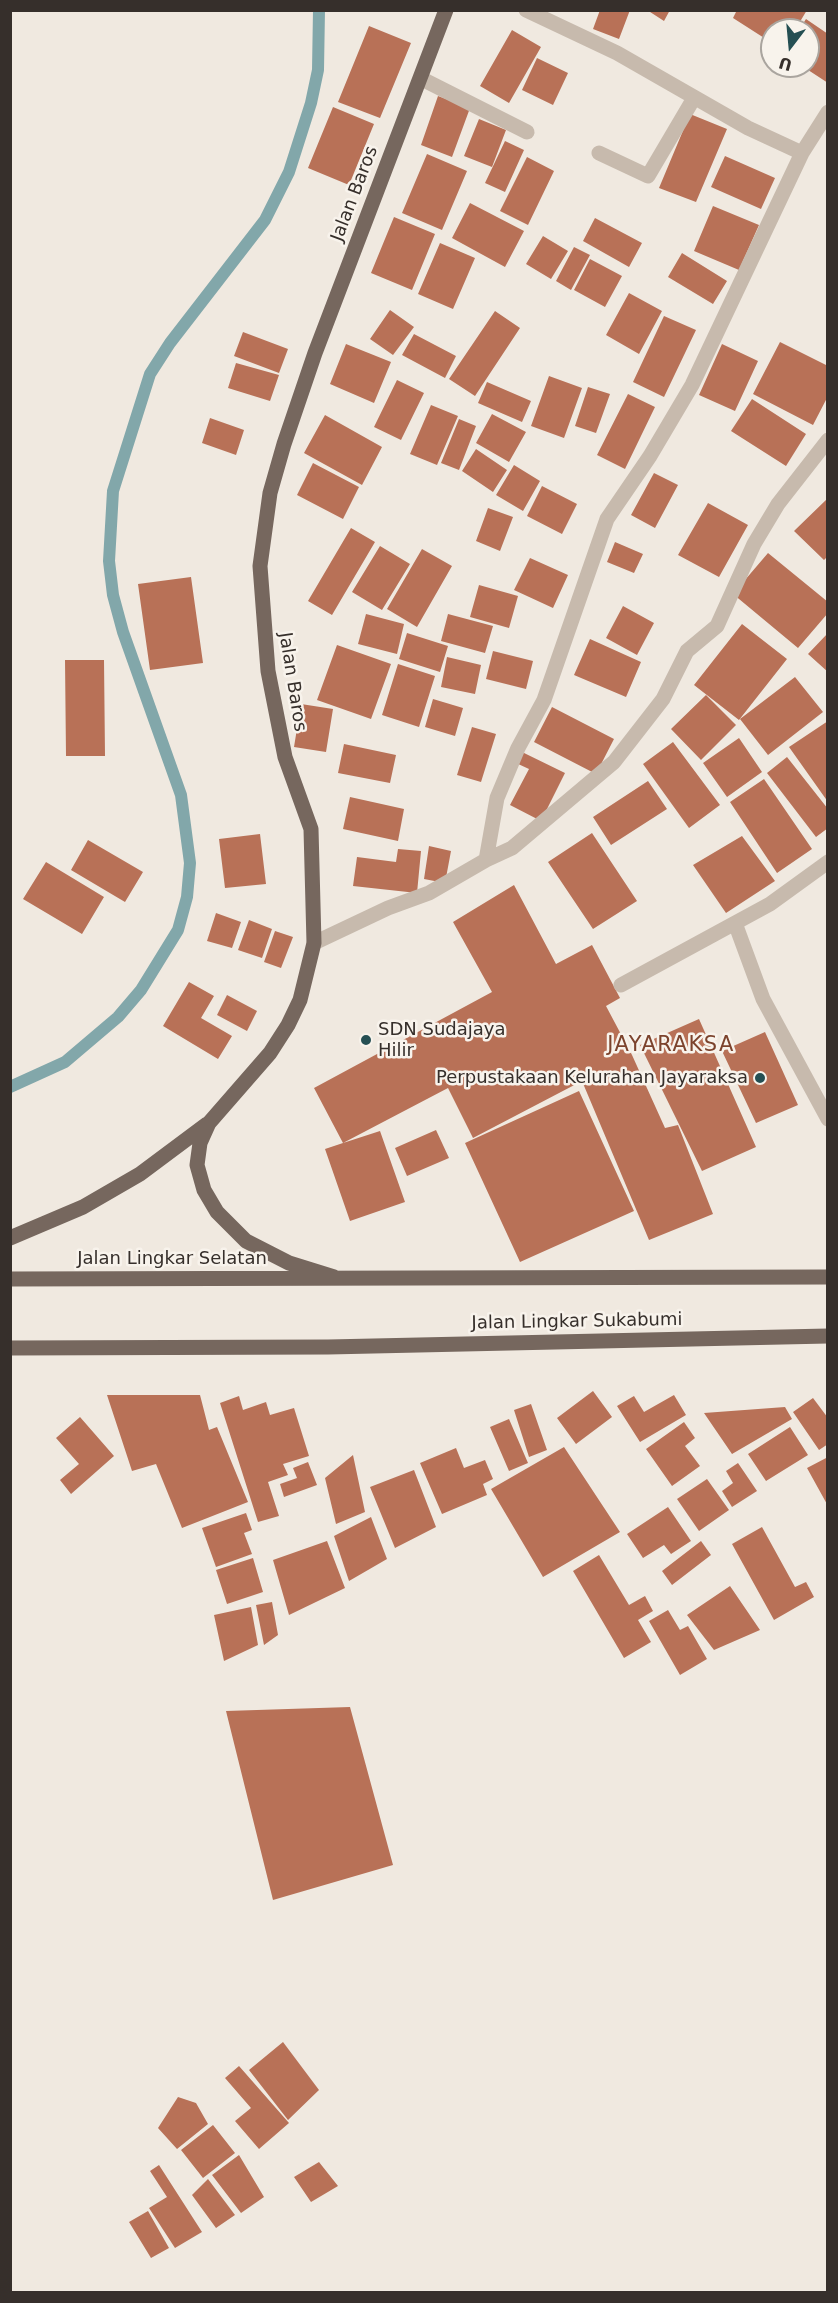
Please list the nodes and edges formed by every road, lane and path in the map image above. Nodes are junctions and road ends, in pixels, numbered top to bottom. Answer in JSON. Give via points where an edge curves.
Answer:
{"nodes":[{"id":1,"x":446,"y":10,"type":"edge"},
{"id":2,"x":526,"y":10,"type":"edge"},
{"id":3,"x":422,"y":79,"type":"junction"},
{"id":4,"x":694,"y":98,"type":"junction"},
{"id":5,"x":828,"y":112,"type":"edge"},
{"id":6,"x":527,"y":132,"type":"dead end"},
{"id":7,"x":599,"y":153,"type":"dead end"},
{"id":8,"x":802,"y":153,"type":"junction"},
{"id":9,"x":828,"y":440,"type":"edge"},
{"id":10,"x":486,"y":860,"type":"junction"},
{"id":11,"x":828,"y":862,"type":"edge"},
{"id":12,"x":735,"y":923,"type":"junction"},
{"id":13,"x":314,"y":943,"type":"junction"},
{"id":14,"x":621,"y":985,"type":"dead end"},
{"id":15,"x":828,"y":1119,"type":"edge"},
{"id":16,"x":208,"y":1123,"type":"junction"},
{"id":17,"x":10,"y":1238,"type":"edge"},
{"id":18,"x":334,"y":1277,"type":"junction"},
{"id":19,"x":828,"y":1277,"type":"edge"},
{"id":20,"x":10,"y":1279,"type":"edge"},
{"id":21,"x":828,"y":1336,"type":"edge"},
{"id":22,"x":10,"y":1348,"type":"edge"}],
"edges":[{"from":1,"to":3,"type":"main road","name":"Jalan Baros"},
{"from":2,"to":4,"type":"street","via":[[617,53]]},
{"from":3,"to":6,"type":"street"},
{"from":3,"to":13,"type":"main road","name":"Jalan Baros","via":[[299,397],[270,493],[262,537],[260,566],[268,671],[285,757],[311,829]]},
{"from":4,"to":7,"type":"street","via":[[648,176]]},
{"from":4,"to":8,"type":"street"},
{"from":5,"to":8,"type":"street"},
{"from":8,"to":10,"type":"street","via":[[692,385],[607,519],[544,700],[497,798]]},
{"from":9,"to":10,"type":"street","via":[[778,504],[754,544],[717,626],[687,651],[663,699],[614,762],[512,848]]},
{"from":10,"to":13,"type":"street","via":[[429,894],[388,908]]},
{"from":11,"to":12,"type":"street","via":[[770,904]]},
{"from":12,"to":14,"type":"street"},
{"from":12,"to":15,"type":"street","via":[[763,999]]},
{"from":13,"to":16,"type":"main road","name":"Jalan Baros","via":[[300,1000],[288,1025],[270,1053]]},
{"from":16,"to":17,"type":"main road","via":[[140,1174],[83,1207]]},
{"from":16,"to":18,"type":"main road","name":"Jalan Baros","via":[[197,1165],[204,1190],[217,1212],[246,1241],[289,1263]]},
{"from":18,"to":19,"type":"main road"},
{"from":18,"to":20,"type":"main road","name":"Jalan Lingkar Selatan"},
{"from":21,"to":22,"type":"main road","name":"Jalan Lingkar Sukabumi","via":[[328,1347]]}]}
